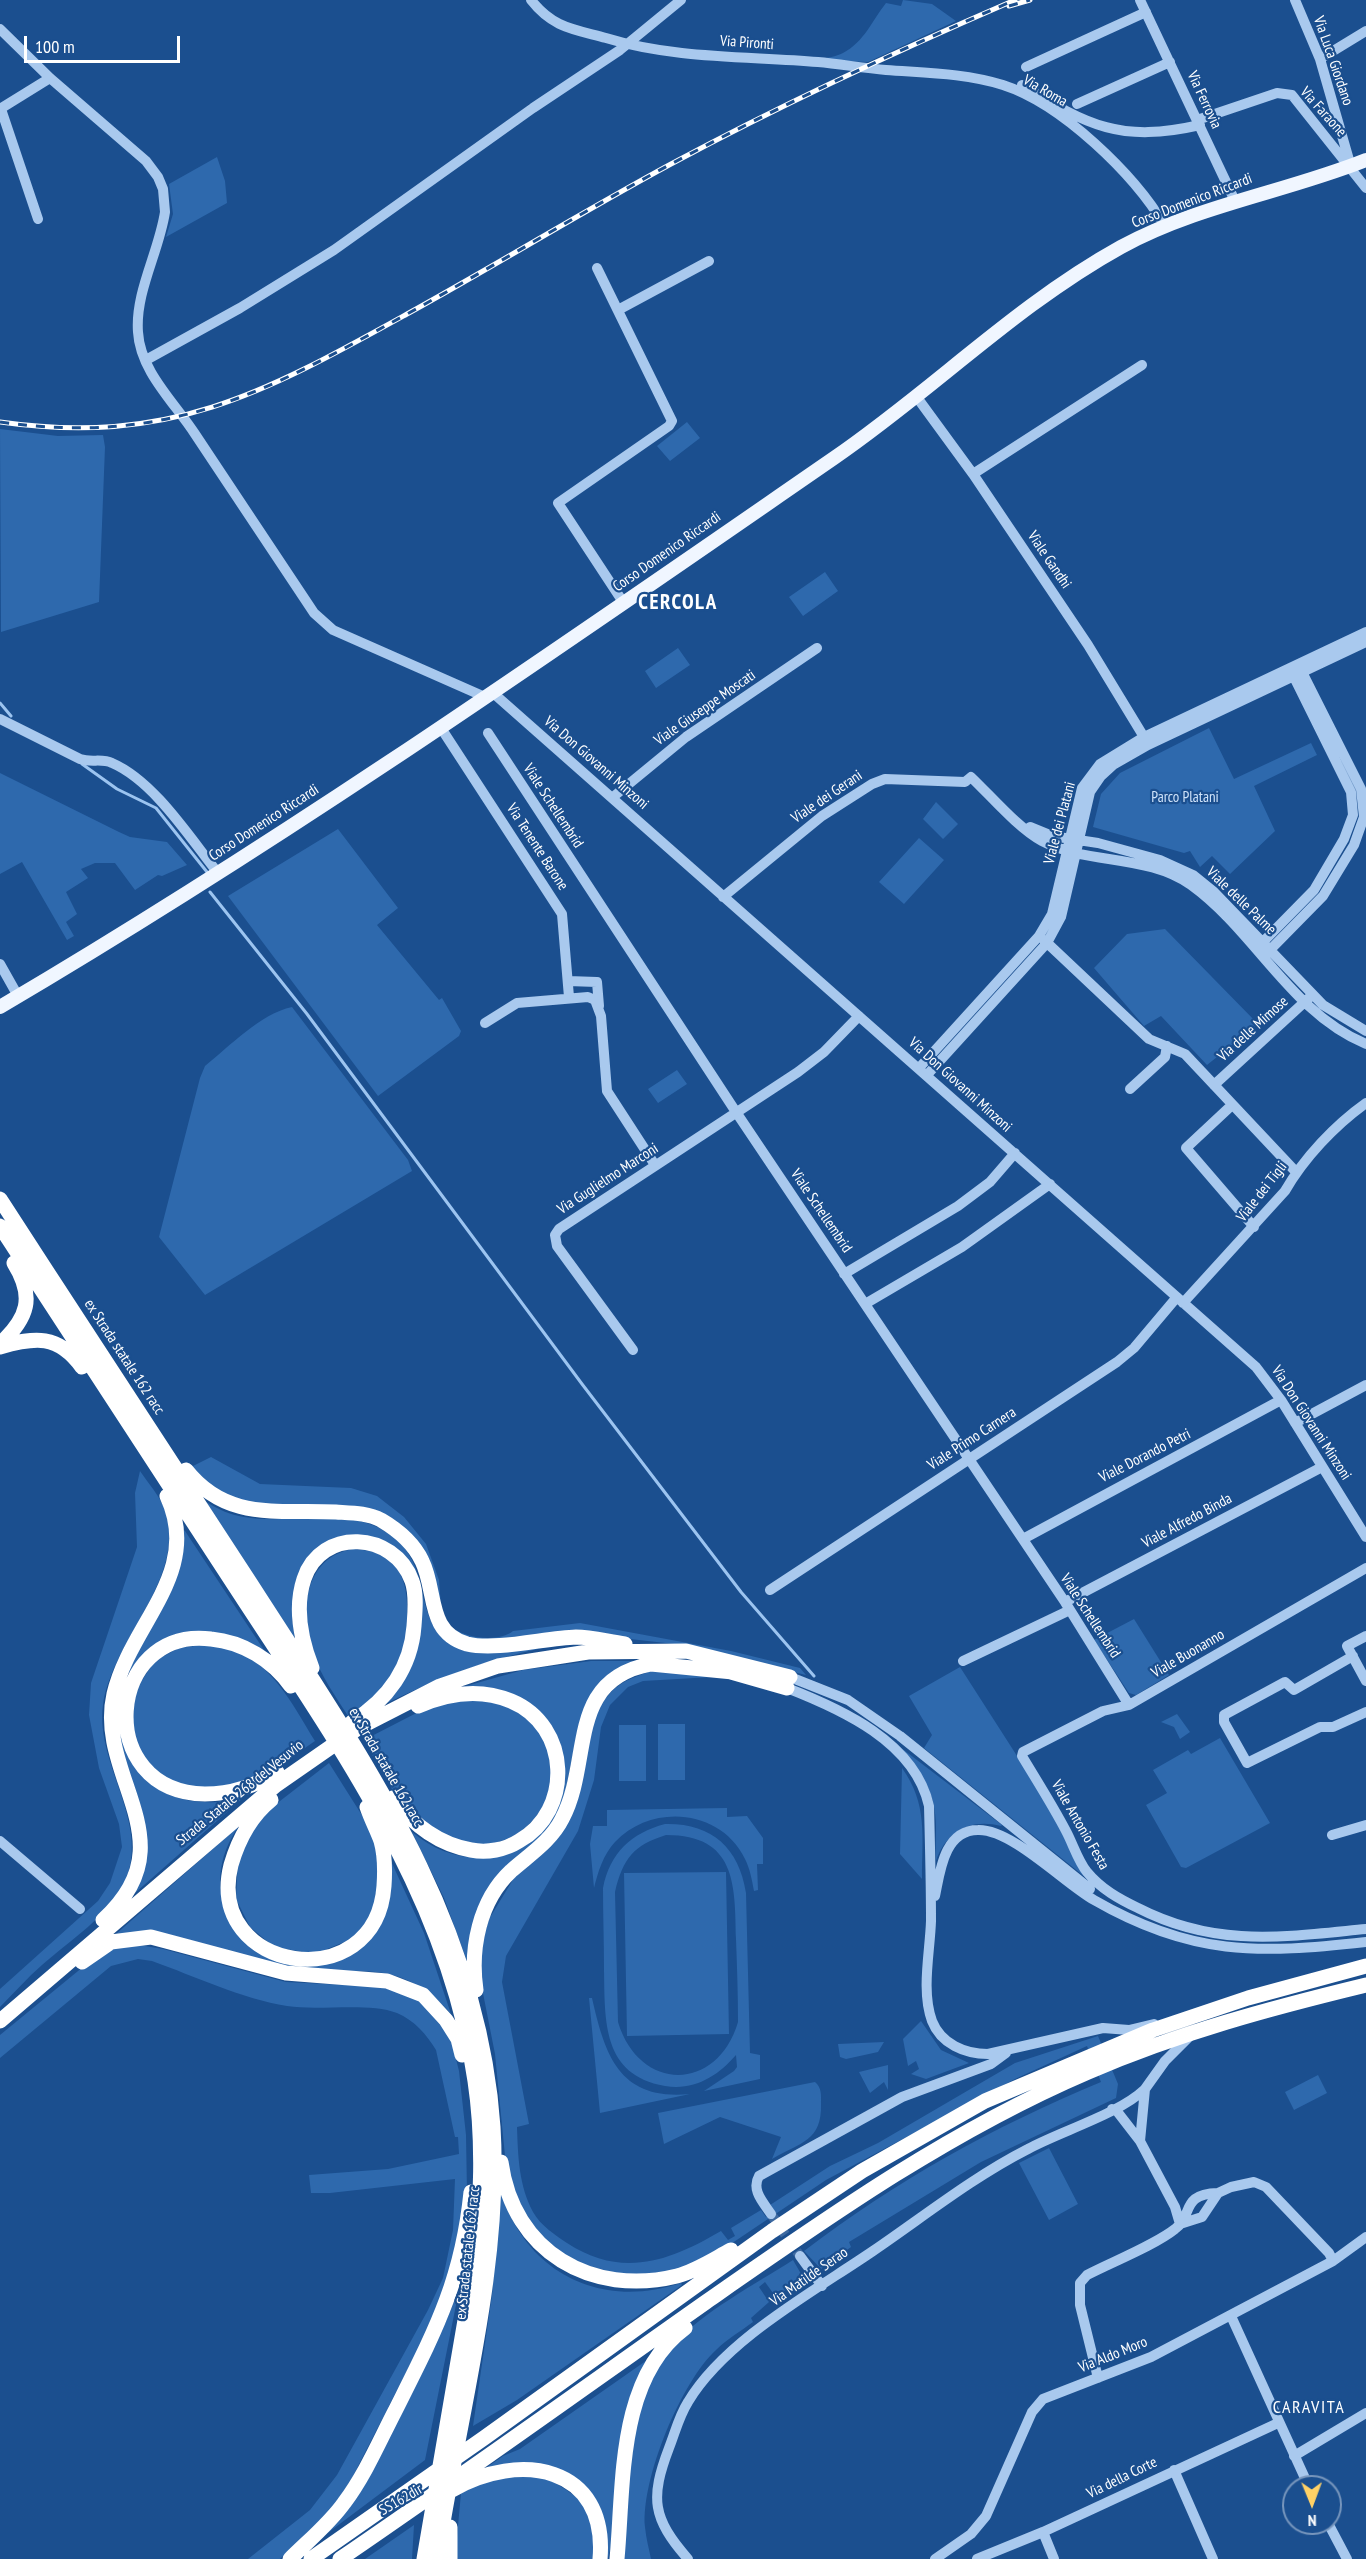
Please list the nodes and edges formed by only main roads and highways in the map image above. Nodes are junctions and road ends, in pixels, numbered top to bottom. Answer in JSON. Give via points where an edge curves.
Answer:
{"nodes":[{"id":1,"x":1366,"y":160,"type":"edge"},
{"id":2,"x":0,"y":1007,"type":"edge"},
{"id":3,"x":0,"y":1200,"type":"edge"},
{"id":4,"x":0,"y":1226,"type":"edge"},
{"id":5,"x":0,"y":1240,"type":"edge"},
{"id":6,"x":0,"y":1345,"type":"edge"},
{"id":7,"x":144,"y":1446,"type":"junction"},
{"id":8,"x":191,"y":1484,"type":"junction"},
{"id":9,"x":648,"y":1652,"type":"junction"},
{"id":10,"x":686,"y":1652,"type":"junction"},
{"id":11,"x":733,"y":1672,"type":"junction"},
{"id":12,"x":324,"y":1710,"type":"junction"},
{"id":13,"x":358,"y":1728,"type":"junction"},
{"id":14,"x":327,"y":1748,"type":"junction"},
{"id":15,"x":306,"y":1762,"type":"junction"},
{"id":16,"x":359,"y":1767,"type":"junction"},
{"id":17,"x":1366,"y":1966,"type":"edge"},
{"id":18,"x":1366,"y":1985,"type":"edge"},
{"id":19,"x":30,"y":1995,"type":"junction"},
{"id":20,"x":2,"y":2020,"type":"edge"},
{"id":21,"x":485,"y":2052,"type":"junction"},
{"id":22,"x":1084,"y":2066,"type":"junction"},
{"id":23,"x":490,"y":2090,"type":"junction"},
{"id":24,"x":480,"y":2127,"type":"junction"},
{"id":25,"x":481,"y":2162,"type":"junction"},
{"id":26,"x":849,"y":2202,"type":"junction"},
{"id":27,"x":772,"y":2230,"type":"junction"},
{"id":28,"x":453,"y":2434,"type":"junction"},
{"id":29,"x":410,"y":2514,"type":"junction"},
{"id":30,"x":427,"y":2533,"type":"junction"},
{"id":31,"x":290,"y":2559,"type":"edge"},
{"id":32,"x":311,"y":2559,"type":"edge"},
{"id":33,"x":340,"y":2559,"type":"edge"},
{"id":34,"x":419,"y":2559,"type":"edge"},
{"id":35,"x":424,"y":2559,"type":"edge"},
{"id":36,"x":437,"y":2559,"type":"edge"},
{"id":37,"x":450,"y":2559,"type":"edge"},
{"id":38,"x":600,"y":2559,"type":"edge"},
{"id":39,"x":617,"y":2559,"type":"edge"}],
"edges":[{"from":1,"to":2,"type":"main road","name":"Corso Domenico Riccardi","via":[[1164,226],[1075,273],[879,427],[441,728],[218,873]]},
{"from":3,"to":8,"type":"highway","name":"ex Strada statale 162 racc","via":[[97,1350],[117,1367]]},
{"from":4,"to":7,"type":"highway","name":"ex Strada statale 162 racc"},
{"from":5,"to":6,"type":"highway","via":[[20,1272],[26,1298],[16,1329]]},
{"from":6,"to":7,"type":"highway","via":[[29,1339],[58,1344],[76,1359],[133,1438]]},
{"from":7,"to":12,"type":"highway","name":"ex Strada statale 162 racc"},
{"from":7,"to":19,"type":"highway","via":[[147,1460],[175,1514],[178,1537],[171,1576],[124,1669],[113,1702],[113,1727],[139,1834],[140,1860],[134,1881],[112,1912],[59,1961]]},
{"from":8,"to":10,"type":"highway","via":[[217,1498],[261,1512],[356,1513],[378,1519],[409,1542],[423,1561],[437,1620],[448,1634],[468,1644],[578,1637]]},
{"from":8,"to":12,"type":"highway","name":"ex Strada statale 162 racc"},
{"from":9,"to":10,"type":"highway","name":"Strada Statale 268 del Vesuvio"},
{"from":9,"to":11,"type":"highway","name":"Strada Statale 268 del Vesuvio"},
{"from":9,"to":13,"type":"highway","name":"Strada Statale 268 del Vesuvio","via":[[560,1655],[498,1666],[440,1686]]},
{"from":10,"to":11,"type":"highway","name":"Strada Statale 268 del Vesuvio","via":[[789,1682]]},
{"from":11,"to":21,"type":"highway","via":[[645,1665],[616,1677],[598,1694],[587,1720],[570,1800],[560,1822],[509,1873],[481,1922],[474,1974],[486,2034]]},
{"from":12,"to":14,"type":"highway","via":[[299,1620],[304,1577],[315,1561],[342,1544],[378,1544],[400,1560],[413,1583],[413,1641],[394,1685],[380,1701],[347,1725]]},
{"from":12,"to":15,"type":"highway","via":[[298,1696],[261,1656],[224,1640],[181,1641],[160,1650],[144,1664],[132,1683],[125,1704],[128,1741],[138,1760],[156,1778],[176,1789],[197,1794],[232,1791],[260,1784],[277,1772]]},
{"from":12,"to":16,"type":"highway","name":"ex Strada statale 162 racc"},
{"from":13,"to":14,"type":"highway","name":"Strada Statale 268 del Vesuvio"},
{"from":13,"to":16,"type":"highway","via":[[391,1720],[452,1695],[481,1694],[513,1702],[538,1720],[550,1736],[558,1768],[557,1795],[549,1815],[531,1833],[514,1844],[481,1852],[457,1848],[434,1838]]},
{"from":14,"to":15,"type":"highway","name":"Strada Statale 268 del Vesuvio"},
{"from":14,"to":16,"type":"highway","via":[[302,1776],[262,1807],[236,1848],[228,1887],[236,1919],[251,1940],[267,1951],[286,1959],[324,1959],[353,1946],[378,1912],[385,1872],[381,1842]]},
{"from":15,"to":19,"type":"highway","name":"Strada Statale 268 del Vesuvio"},
{"from":16,"to":21,"type":"highway","name":"ex Strada statale 162 racc","via":[[406,1837],[437,1901],[468,1984]]},
{"from":16,"to":24,"type":"highway","name":"ex Strada statale 162 racc","via":[[448,1964],[469,2045]]},
{"from":17,"to":22,"type":"highway","via":[[1248,1998],[1153,2030]]},
{"from":18,"to":22,"type":"highway","via":[[1251,2013]]},
{"from":19,"to":20,"type":"highway","name":"Strada Statale 268 del Vesuvio"},
{"from":20,"to":24,"type":"highway","via":[[97,1950],[127,1938],[165,1940],[286,1973],[387,1981],[423,1995],[458,2038]]},
{"from":21,"to":23,"type":"highway","name":"ex Strada statale 162 racc"},
{"from":22,"to":26,"type":"highway"},
{"from":22,"to":27,"type":"highway","via":[[985,2101],[862,2171]]},
{"from":23,"to":27,"type":"highway","via":[[503,2180],[516,2210],[539,2244],[588,2275],[614,2281],[679,2276]]},
{"from":23,"to":28,"type":"highway","name":"ex Strada statale 162 racc","via":[[494,2162],[491,2231]]},
{"from":24,"to":25,"type":"highway","name":"ex Strada statale 162 racc"},
{"from":25,"to":28,"type":"highway","name":"ex Strada statale 162 racc","via":[[475,2262]]},
{"from":25,"to":31,"type":"highway","via":[[472,2176],[464,2245],[440,2322],[361,2478],[343,2505]]},
{"from":26,"to":29,"type":"highway"},
{"from":26,"to":39,"type":"highway","via":[[673,2337],[652,2366],[629,2420]]},
{"from":27,"to":32,"type":"highway"},
{"from":28,"to":30,"type":"highway"},
{"from":28,"to":36,"type":"highway"},
{"from":28,"to":37,"type":"highway","via":[[462,2465],[451,2518]]},
{"from":29,"to":33,"type":"highway","name":"SS162dir"},
{"from":29,"to":38,"type":"highway","name":"SS162dir","via":[[497,2472],[533,2468],[550,2472],[581,2493],[595,2515],[600,2530]]},
{"from":30,"to":34,"type":"highway"},
{"from":30,"to":35,"type":"highway"}]}
